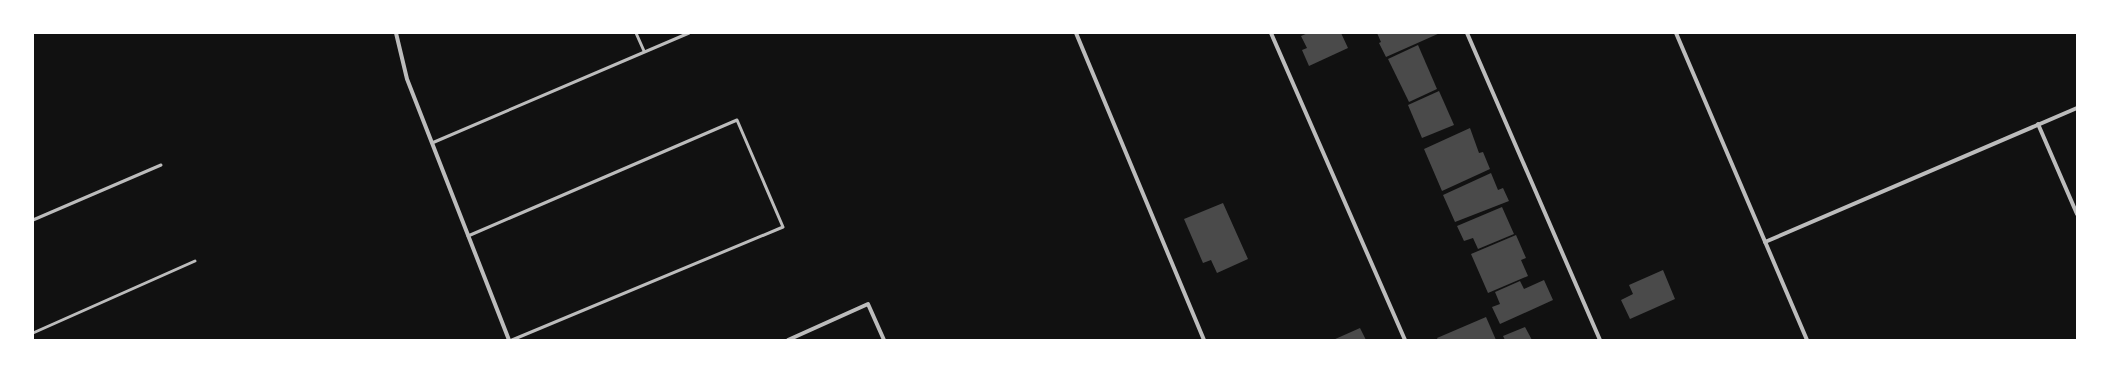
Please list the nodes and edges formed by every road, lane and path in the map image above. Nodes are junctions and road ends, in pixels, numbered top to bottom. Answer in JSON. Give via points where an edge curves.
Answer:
{"nodes":[{"id":1,"x":396,"y":33,"type":"edge"},
{"id":2,"x":636,"y":33,"type":"edge"},
{"id":3,"x":689,"y":33,"type":"edge"},
{"id":4,"x":1076,"y":33,"type":"edge"},
{"id":5,"x":1271,"y":33,"type":"edge"},
{"id":6,"x":1467,"y":33,"type":"edge"},
{"id":7,"x":1676,"y":33,"type":"edge"},
{"id":8,"x":644,"y":51,"type":"junction"},
{"id":9,"x":2077,"y":108,"type":"edge"},
{"id":10,"x":2038,"y":124,"type":"junction"},
{"id":11,"x":432,"y":143,"type":"junction"},
{"id":12,"x":162,"y":165,"type":"dead end"},
{"id":13,"x":2077,"y":214,"type":"edge"},
{"id":14,"x":33,"y":220,"type":"edge"},
{"id":15,"x":468,"y":236,"type":"junction"},
{"id":16,"x":1765,"y":242,"type":"junction"},
{"id":17,"x":195,"y":261,"type":"dead end"},
{"id":18,"x":33,"y":333,"type":"edge"},
{"id":19,"x":509,"y":340,"type":"edge"},
{"id":20,"x":512,"y":340,"type":"edge"},
{"id":21,"x":788,"y":340,"type":"edge"},
{"id":22,"x":884,"y":340,"type":"edge"},
{"id":23,"x":1204,"y":340,"type":"edge"},
{"id":24,"x":1405,"y":340,"type":"edge"},
{"id":25,"x":1600,"y":340,"type":"edge"},
{"id":26,"x":1807,"y":340,"type":"edge"}],
"edges":[{"from":1,"to":11,"type":"street","via":[[407,79]]},
{"from":2,"to":8,"type":"lane"},
{"from":3,"to":8,"type":"lane"},
{"from":4,"to":23,"type":"street"},
{"from":5,"to":24,"type":"street"},
{"from":6,"to":25,"type":"street"},
{"from":7,"to":16,"type":"street"},
{"from":8,"to":11,"type":"lane"},
{"from":9,"to":10,"type":"street"},
{"from":10,"to":13,"type":"street"},
{"from":10,"to":16,"type":"street"},
{"from":11,"to":15,"type":"street"},
{"from":12,"to":14,"type":"lane"},
{"from":15,"to":19,"type":"street"},
{"from":15,"to":20,"type":"lane","via":[[737,120],[784,227]]},
{"from":16,"to":26,"type":"street"},
{"from":17,"to":18,"type":"lane"},
{"from":21,"to":22,"type":"street","via":[[868,304]]}]}
